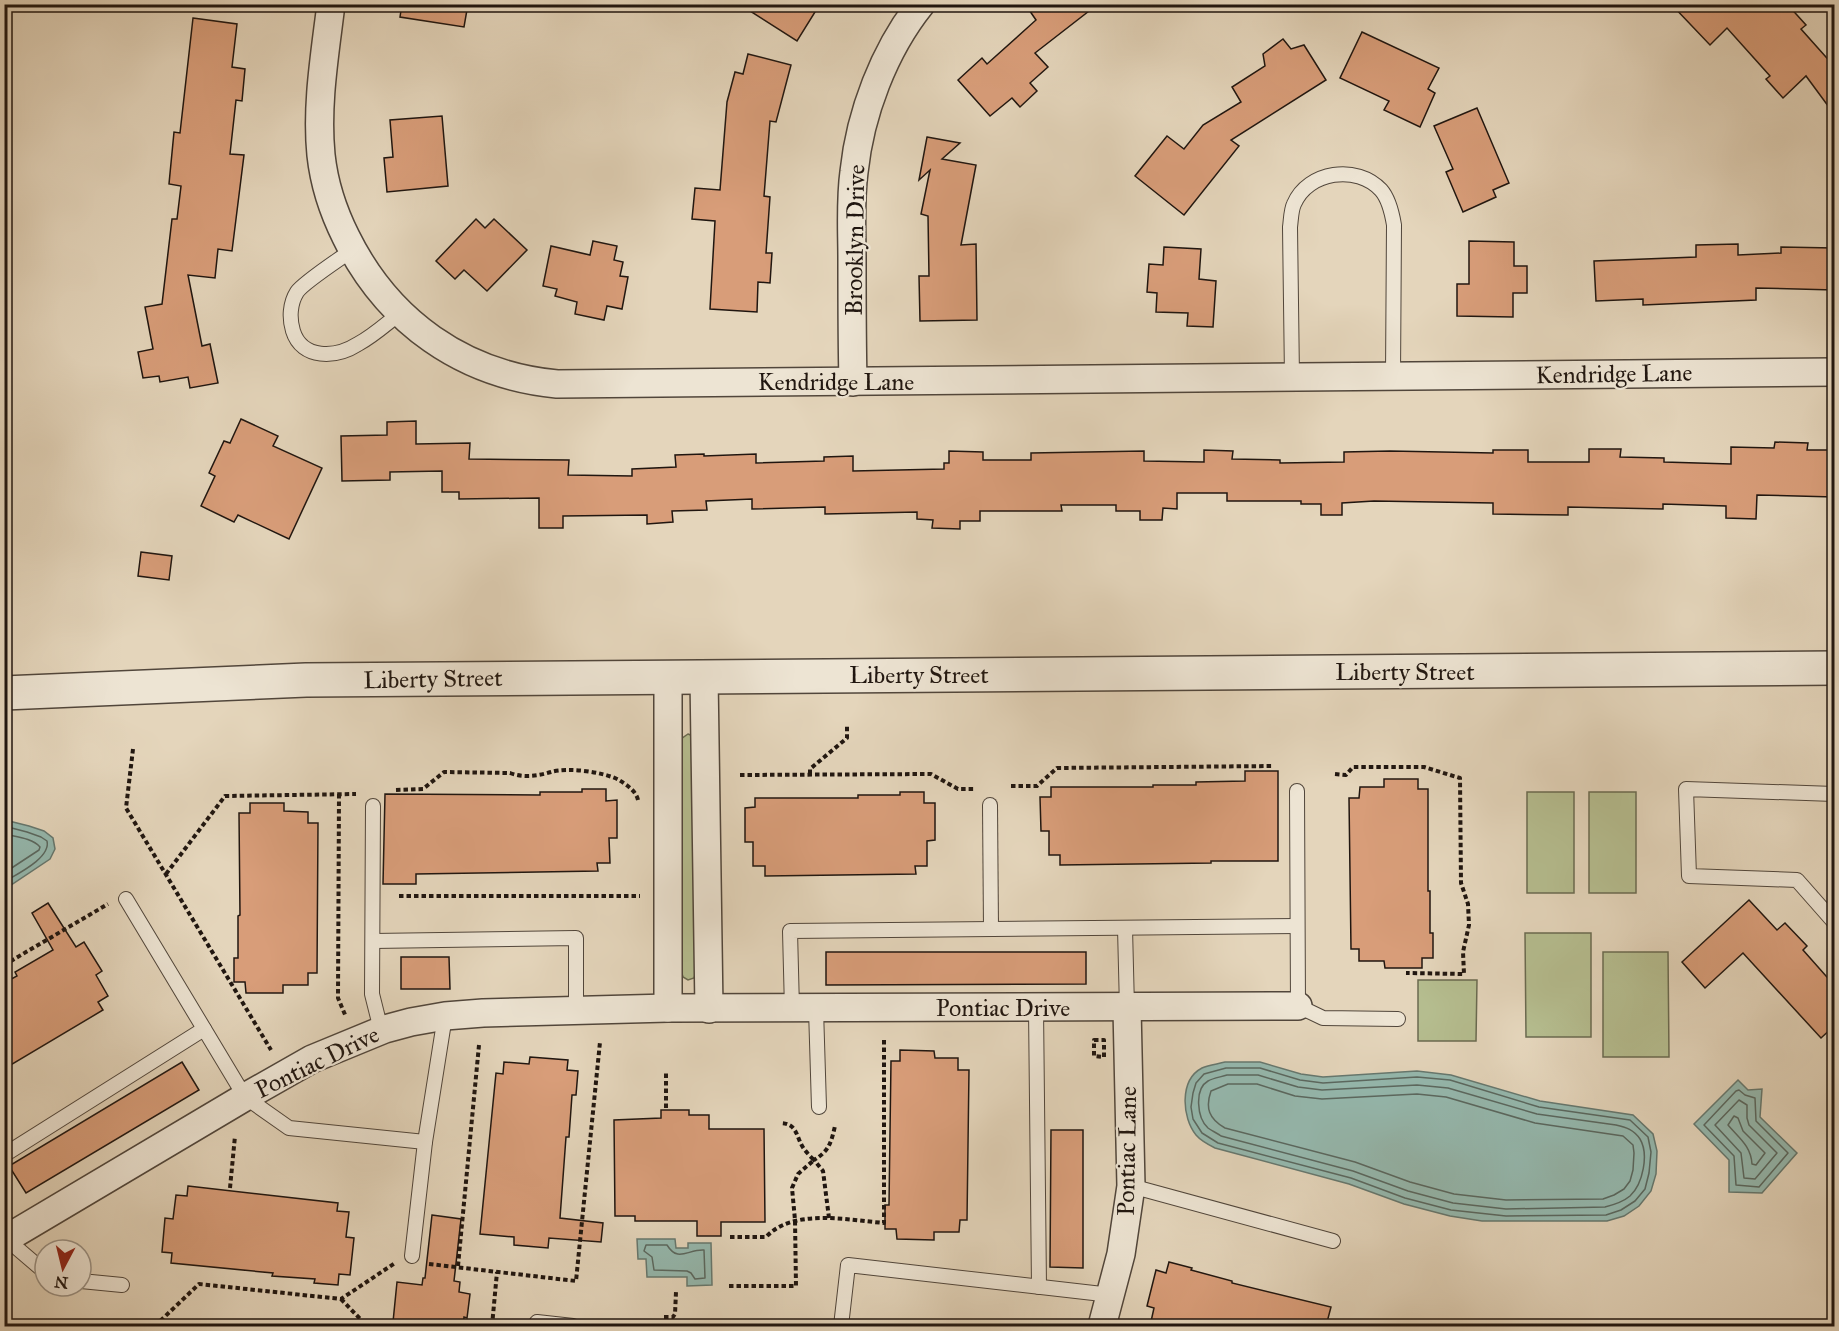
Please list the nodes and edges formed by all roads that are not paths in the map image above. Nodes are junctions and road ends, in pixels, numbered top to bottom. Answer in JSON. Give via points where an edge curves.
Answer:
{"nodes":[{"id":1,"x":332,"y":4,"type":"edge"},
{"id":2,"x":921,"y":4,"type":"edge"},
{"id":3,"x":352,"y":250,"type":"junction"},
{"id":4,"x":399,"y":314,"type":"junction"},
{"id":5,"x":1834,"y":372,"type":"edge"},
{"id":6,"x":1393,"y":376,"type":"junction"},
{"id":7,"x":1292,"y":378,"type":"junction"},
{"id":8,"x":853,"y":382,"type":"junction"},
{"id":9,"x":1834,"y":668,"type":"edge"},
{"id":10,"x":704,"y":676,"type":"junction"},
{"id":11,"x":668,"y":677,"type":"junction"},
{"id":12,"x":4,"y":693,"type":"edge"},
{"id":13,"x":1297,"y":791,"type":"dead end"},
{"id":14,"x":1834,"y":794,"type":"edge"},
{"id":15,"x":990,"y":805,"type":"dead end"},
{"id":16,"x":373,"y":806,"type":"dead end"},
{"id":17,"x":120,"y":900,"type":"road end"},
{"id":18,"x":1834,"y":922,"type":"edge"},
{"id":19,"x":1297,"y":926,"type":"junction"},
{"id":20,"x":1125,"y":928,"type":"junction"},
{"id":21,"x":991,"y":929,"type":"junction"},
{"id":22,"x":372,"y":941,"type":"junction"},
{"id":23,"x":1298,"y":1006,"type":"junction"},
{"id":24,"x":668,"y":1008,"type":"junction"},
{"id":25,"x":1036,"y":1008,"type":"junction"},
{"id":26,"x":1127,"y":1008,"type":"junction"},
{"id":27,"x":709,"y":1009,"type":"junction"},
{"id":28,"x":804,"y":1009,"type":"junction"},
{"id":29,"x":576,"y":1011,"type":"junction"},
{"id":30,"x":445,"y":1016,"type":"junction"},
{"id":31,"x":1398,"y":1020,"type":"dead end"},
{"id":32,"x":204,"y":1029,"type":"junction"},
{"id":33,"x":381,"y":1030,"type":"junction"},
{"id":34,"x":245,"y":1097,"type":"junction"},
{"id":35,"x":819,"y":1107,"type":"dead end"},
{"id":36,"x":425,"y":1142,"type":"junction"},
{"id":37,"x":4,"y":1155,"type":"edge"},
{"id":38,"x":1131,"y":1186,"type":"junction"},
{"id":39,"x":5,"y":1239,"type":"edge"},
{"id":40,"x":1333,"y":1241,"type":"dead end"},
{"id":41,"x":416,"y":1259,"type":"road end"},
{"id":42,"x":33,"y":1262,"type":"edge"},
{"id":43,"x":93,"y":1282,"type":"edge"},
{"id":44,"x":122,"y":1285,"type":"dead end"},
{"id":45,"x":1039,"y":1287,"type":"junction"},
{"id":46,"x":1111,"y":1295,"type":"junction"},
{"id":47,"x":536,"y":1326,"type":"edge"},
{"id":48,"x":573,"y":1326,"type":"edge"},
{"id":49,"x":841,"y":1326,"type":"edge"},
{"id":50,"x":1102,"y":1326,"type":"edge"}],
"edges":[{"from":1,"to":3,"type":"street","name":"Kendridge Lane","via":[[320,98],[321,158],[328,192]]},
{"from":2,"to":8,"type":"street","name":"Brooklyn Drive","via":[[883,69],[859,141],[851,204]]},
{"from":3,"to":4,"type":"street","name":"Kendridge Lane","via":[[373,285]]},
{"from":3,"to":4,"type":"lane","via":[[298,290],[290,313],[300,346],[320,354],[346,350]]},
{"from":4,"to":8,"type":"street","name":"Kendridge Lane","via":[[469,361],[540,382]]},
{"from":5,"to":6,"type":"street","name":"Kendridge Lane"},
{"from":6,"to":7,"type":"street","name":"Kendridge Lane"},
{"from":6,"to":7,"type":"lane","via":[[1391,208],[1382,191],[1365,178],[1344,174],[1321,177],[1305,186],[1294,204],[1290,227]]},
{"from":7,"to":8,"type":"street","name":"Kendridge Lane"},
{"from":9,"to":10,"type":"street","name":"Liberty Street"},
{"from":10,"to":11,"type":"street","name":"Liberty Street"},
{"from":10,"to":27,"type":"street"},
{"from":11,"to":12,"type":"street","name":"Liberty Street","via":[[306,680]]},
{"from":11,"to":24,"type":"street"},
{"from":13,"to":19,"type":"lane"},
{"from":14,"to":18,"type":"lane","via":[[1686,789],[1689,876],[1797,880]]},
{"from":15,"to":21,"type":"lane"},
{"from":16,"to":22,"type":"lane"},
{"from":17,"to":32,"type":"lane"},
{"from":19,"to":20,"type":"lane"},
{"from":19,"to":23,"type":"lane"},
{"from":20,"to":21,"type":"lane"},
{"from":20,"to":26,"type":"lane"},
{"from":21,"to":28,"type":"lane","via":[[790,931]]},
{"from":22,"to":29,"type":"lane","via":[[576,938]]},
{"from":22,"to":33,"type":"lane","via":[[372,994]]},
{"from":23,"to":26,"type":"street","name":"Pontiac Drive"},
{"from":23,"to":31,"type":"lane","via":[[1323,1018]]},
{"from":24,"to":27,"type":"street","name":"Pontiac Drive"},
{"from":24,"to":29,"type":"street","name":"Pontiac Drive"},
{"from":25,"to":26,"type":"street","name":"Pontiac Drive"},
{"from":25,"to":28,"type":"street","name":"Pontiac Drive"},
{"from":25,"to":45,"type":"lane"},
{"from":26,"to":38,"type":"street","name":"Pontiac Lane"},
{"from":27,"to":28,"type":"street","name":"Pontiac Drive"},
{"from":28,"to":35,"type":"lane"},
{"from":29,"to":30,"type":"street","name":"Pontiac Drive"},
{"from":30,"to":33,"type":"street","name":"Pontiac Drive"},
{"from":30,"to":36,"type":"lane"},
{"from":32,"to":34,"type":"lane"},
{"from":32,"to":37,"type":"lane"},
{"from":33,"to":34,"type":"street","name":"Pontiac Drive","via":[[312,1059]]},
{"from":34,"to":36,"type":"lane","via":[[289,1128]]},
{"from":34,"to":39,"type":"street","name":"Pontiac Drive"},
{"from":36,"to":41,"type":"lane"},
{"from":38,"to":40,"type":"lane"},
{"from":38,"to":46,"type":"street","name":"Pontiac Lane"},
{"from":39,"to":42,"type":"lane"},
{"from":43,"to":44,"type":"lane"},
{"from":45,"to":46,"type":"lane"},
{"from":45,"to":49,"type":"lane","via":[[848,1265]]},
{"from":46,"to":50,"type":"street","name":"Pontiac Lane"},
{"from":47,"to":48,"type":"lane","via":[[537,1322]]}]}
